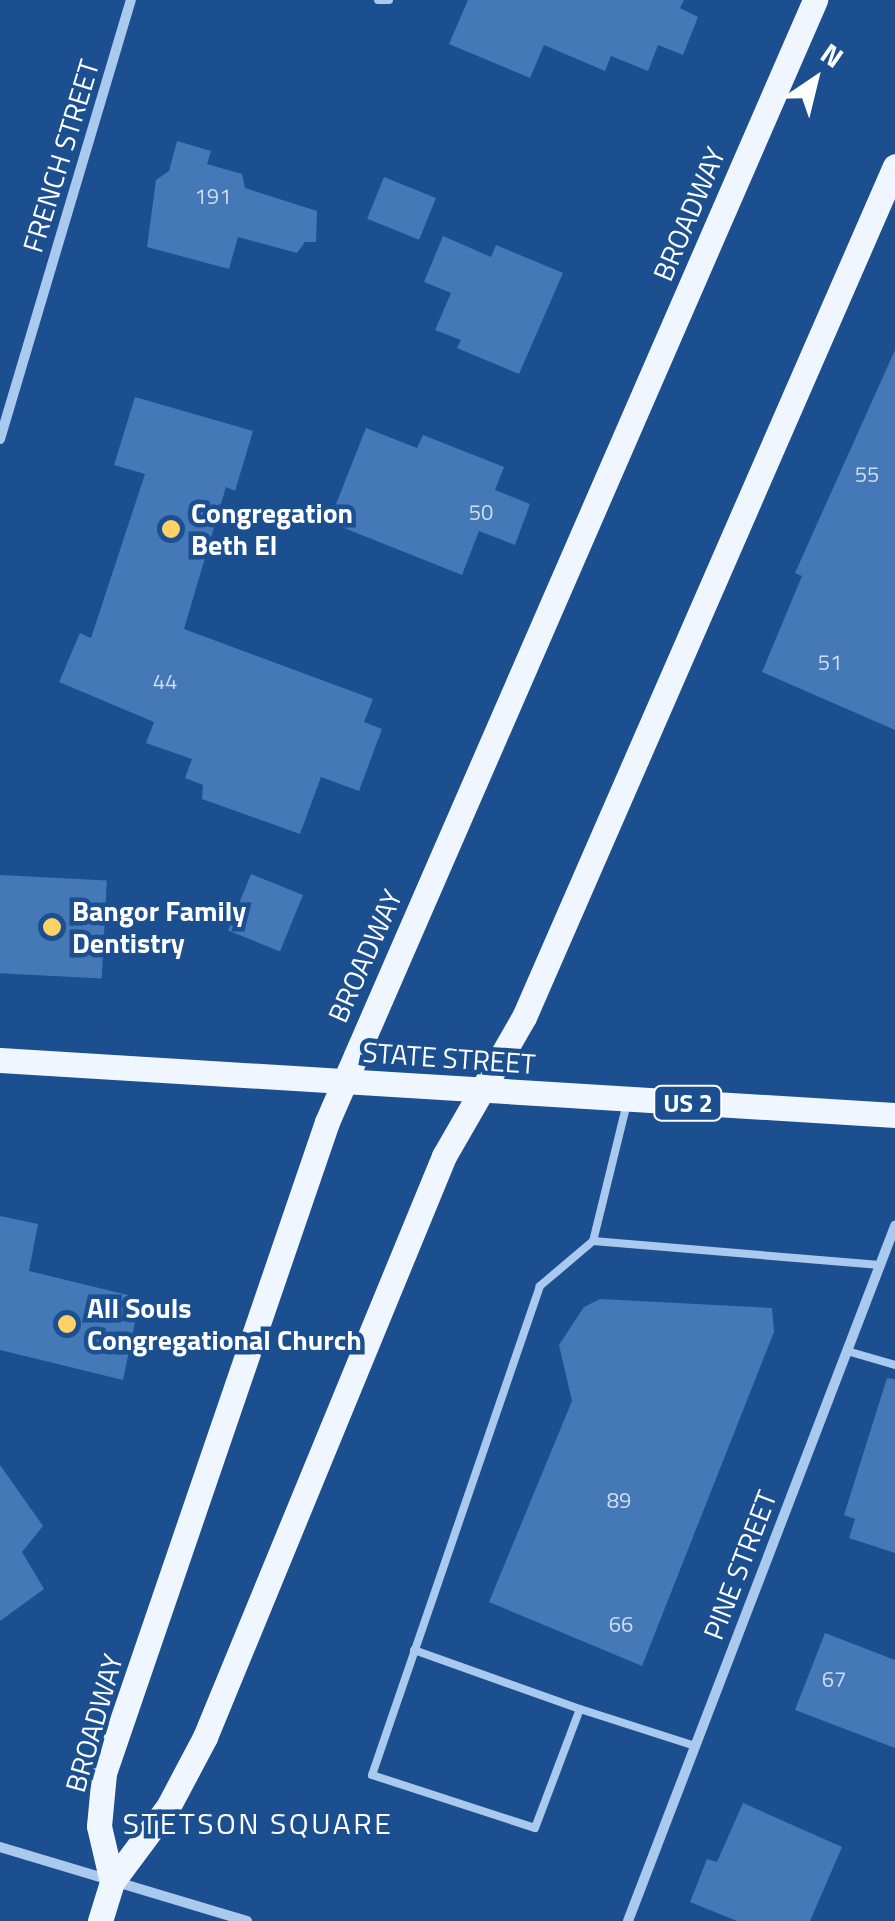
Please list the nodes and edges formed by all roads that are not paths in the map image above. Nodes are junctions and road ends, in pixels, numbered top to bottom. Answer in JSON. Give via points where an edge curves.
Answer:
{"nodes":[{"id":1,"x":130,"y":0,"type":"edge"},
{"id":2,"x":378,"y":0,"type":"edge"},
{"id":3,"x":389,"y":0,"type":"edge"},
{"id":4,"x":815,"y":0,"type":"edge"},
{"id":5,"x":895,"y":166,"type":"edge"},
{"id":6,"x":0,"y":440,"type":"edge"},
{"id":7,"x":0,"y":1060,"type":"edge"},
{"id":8,"x":342,"y":1081,"type":"junction"},
{"id":9,"x":480,"y":1090,"type":"junction"},
{"id":10,"x":628,"y":1099,"type":"junction"},
{"id":11,"x":895,"y":1115,"type":"edge"},
{"id":12,"x":895,"y":1226,"type":"edge"},
{"id":13,"x":593,"y":1241,"type":"junction"},
{"id":14,"x":880,"y":1265,"type":"junction"},
{"id":15,"x":847,"y":1351,"type":"junction"},
{"id":16,"x":895,"y":1365,"type":"edge"},
{"id":17,"x":414,"y":1650,"type":"junction"},
{"id":18,"x":580,"y":1708,"type":"junction"},
{"id":19,"x":695,"y":1746,"type":"junction"},
{"id":20,"x":0,"y":1847,"type":"edge"},
{"id":21,"x":112,"y":1882,"type":"junction"},
{"id":22,"x":100,"y":1921,"type":"edge"},
{"id":23,"x":247,"y":1921,"type":"edge"},
{"id":24,"x":628,"y":1921,"type":"edge"}],
"edges":[{"from":1,"to":6,"type":"street","name":"FRENCH STREET"},
{"from":2,"to":3,"type":"lane"},
{"from":4,"to":8,"type":"main road","name":"BROADWAY"},
{"from":5,"to":9,"type":"main road","via":[[524,1017]]},
{"from":7,"to":8,"type":"main road","name":"STATE STREET","number":"US 2"},
{"from":8,"to":9,"type":"main road","name":"STATE STREET","number":"US 2"},
{"from":8,"to":21,"type":"main road","name":"BROADWAY","via":[[104,1773],[98,1826]]},
{"from":9,"to":10,"type":"main road","name":"STATE STREET","number":"US 2"},
{"from":9,"to":21,"type":"main road","via":[[444,1156],[204,1737],[168,1808]]},
{"from":10,"to":11,"type":"main road","name":"STATE STREET","number":"US 2"},
{"from":10,"to":13,"type":"lane"},
{"from":12,"to":14,"type":"street","name":"PINE STREET"},
{"from":13,"to":14,"type":"lane"},
{"from":13,"to":17,"type":"lane","via":[[540,1286]]},
{"from":14,"to":15,"type":"street","name":"PINE STREET"},
{"from":15,"to":16,"type":"lane"},
{"from":15,"to":19,"type":"street","name":"PINE STREET"},
{"from":17,"to":18,"type":"lane"},
{"from":17,"to":18,"type":"lane","via":[[372,1775],[535,1828]]},
{"from":18,"to":19,"type":"lane"},
{"from":19,"to":24,"type":"street","name":"PINE STREET"},
{"from":20,"to":21,"type":"street"},
{"from":21,"to":22,"type":"main road"},
{"from":21,"to":23,"type":"street"}]}
